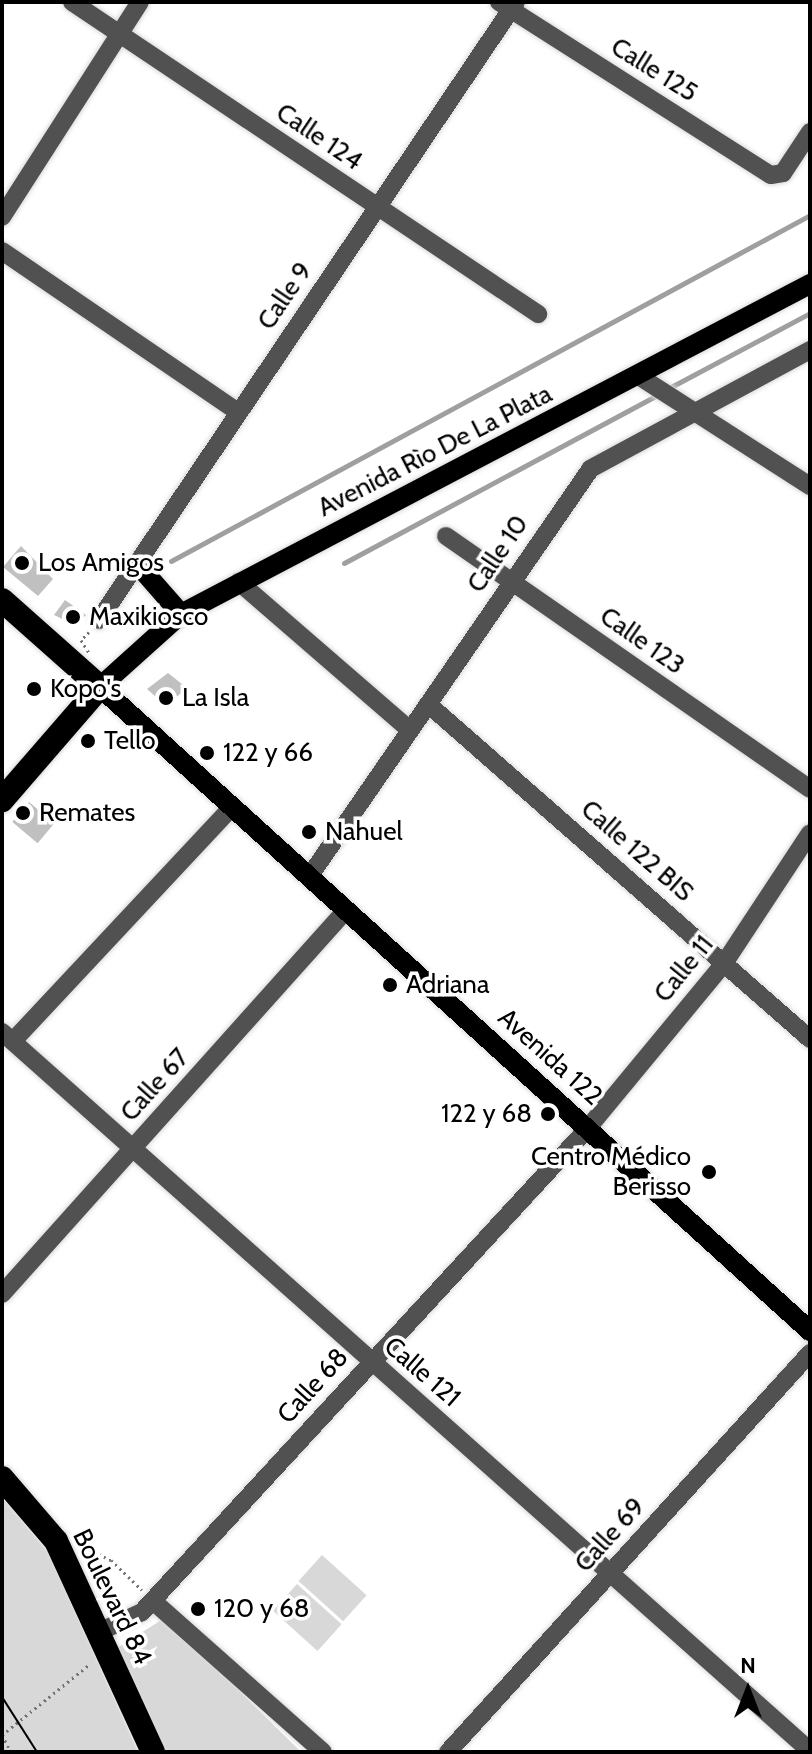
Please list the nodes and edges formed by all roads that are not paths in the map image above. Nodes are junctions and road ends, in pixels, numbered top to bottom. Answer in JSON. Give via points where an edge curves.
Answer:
{"nodes":[{"id":1,"x":72,"y":2,"type":"edge"},
{"id":2,"x":140,"y":2,"type":"edge"},
{"id":3,"x":508,"y":5,"type":"edge"},
{"id":4,"x":118,"y":34,"type":"junction"},
{"id":5,"x":810,"y":132,"type":"edge"},
{"id":6,"x":376,"y":207,"type":"junction"},
{"id":7,"x":2,"y":217,"type":"edge"},
{"id":8,"x":2,"y":251,"type":"edge"},
{"id":9,"x":810,"y":284,"type":"edge"},
{"id":10,"x":538,"y":314,"type":"dead end"},
{"id":11,"x":810,"y":350,"type":"edge"},
{"id":12,"x":637,"y":375,"type":"junction"},
{"id":13,"x":238,"y":412,"type":"junction"},
{"id":14,"x":704,"y":413,"type":"junction"},
{"id":15,"x":810,"y":486,"type":"edge"},
{"id":16,"x":446,"y":536,"type":"dead end"},
{"id":17,"x":139,"y":566,"type":"junction"},
{"id":18,"x":510,"y":581,"type":"junction"},
{"id":19,"x":239,"y":582,"type":"junction"},
{"id":20,"x":2,"y":600,"type":"edge"},
{"id":21,"x":181,"y":614,"type":"junction"},
{"id":22,"x":99,"y":620,"type":"road end"},
{"id":23,"x":100,"y":687,"type":"junction"},
{"id":24,"x":428,"y":704,"type":"junction"},
{"id":25,"x":410,"y":730,"type":"junction"},
{"id":26,"x":810,"y":789,"type":"edge"},
{"id":27,"x":2,"y":800,"type":"edge"},
{"id":28,"x":232,"y":807,"type":"junction"},
{"id":29,"x":810,"y":833,"type":"edge"},
{"id":30,"x":309,"y":877,"type":"junction"},
{"id":31,"x":346,"y":910,"type":"junction"},
{"id":32,"x":725,"y":962,"type":"junction"},
{"id":33,"x":7,"y":1036,"type":"edge"},
{"id":34,"x":810,"y":1039,"type":"edge"},
{"id":35,"x":587,"y":1129,"type":"junction"},
{"id":36,"x":133,"y":1148,"type":"junction"},
{"id":37,"x":2,"y":1294,"type":"edge"},
{"id":38,"x":810,"y":1331,"type":"edge"},
{"id":39,"x":810,"y":1353,"type":"edge"},
{"id":40,"x":370,"y":1362,"type":"junction"},
{"id":41,"x":2,"y":1478,"type":"edge"},
{"id":42,"x":614,"y":1570,"type":"junction"},
{"id":43,"x":153,"y":1601,"type":"junction"},
{"id":44,"x":106,"y":1642,"type":"junction"},
{"id":45,"x":810,"y":1751,"type":"edge"},
{"id":46,"x":153,"y":1752,"type":"edge"},
{"id":47,"x":323,"y":1752,"type":"edge"},
{"id":48,"x":448,"y":1752,"type":"edge"}],
"edges":[{"from":1,"to":4,"type":"street","name":"Calle 124"},
{"from":2,"to":4,"type":"street"},
{"from":3,"to":5,"type":"street","name":"Calle 125","via":[[771,175],[783,173]]},
{"from":3,"to":6,"type":"street","name":"Calle 9"},
{"from":4,"to":6,"type":"street","name":"Calle 124"},
{"from":4,"to":7,"type":"street"},
{"from":6,"to":10,"type":"street","name":"Calle 124"},
{"from":6,"to":13,"type":"street","name":"Calle 9"},
{"from":8,"to":13,"type":"street"},
{"from":9,"to":12,"type":"main road","name":"Avenida Rìo De La Plata"},
{"from":11,"to":14,"type":"street","name":"Calle 10"},
{"from":12,"to":14,"type":"street"},
{"from":12,"to":19,"type":"main road","name":"Avenida Rìo De La Plata"},
{"from":13,"to":17,"type":"street","name":"Calle 9"},
{"from":14,"to":15,"type":"street"},
{"from":14,"to":18,"type":"street","name":"Calle 10","via":[[590,469]]},
{"from":16,"to":18,"type":"street","name":"Calle 123"},
{"from":17,"to":21,"type":"main road"},
{"from":17,"to":22,"type":"street","name":"Calle 9"},
{"from":18,"to":24,"type":"street","name":"Calle 10"},
{"from":18,"to":26,"type":"street","name":"Calle 123"},
{"from":19,"to":21,"type":"main road","name":"Avenida Rìo De La Plata"},
{"from":19,"to":25,"type":"street"},
{"from":20,"to":23,"type":"highway","name":"Avenida 122"},
{"from":21,"to":23,"type":"main road","name":"Avenida Rìo De La Plata"},
{"from":23,"to":27,"type":"highway"},
{"from":23,"to":28,"type":"main road","name":"Avenida 122"},
{"from":24,"to":25,"type":"street","name":"Calle 10"},
{"from":24,"to":32,"type":"street","name":"Calle 122 BIS"},
{"from":25,"to":30,"type":"street","name":"Calle 10"},
{"from":28,"to":30,"type":"main road","name":"Avenida 122"},
{"from":28,"to":33,"type":"street"},
{"from":29,"to":32,"type":"street","name":"Calle 11"},
{"from":30,"to":31,"type":"main road","name":"Avenida 122"},
{"from":31,"to":35,"type":"main road","name":"Avenida 122"},
{"from":31,"to":36,"type":"street","name":"Calle 67"},
{"from":32,"to":34,"type":"street","name":"Calle 122 BIS"},
{"from":32,"to":35,"type":"street","name":"Calle 11"},
{"from":33,"to":36,"type":"street","name":"Calle 121"},
{"from":35,"to":38,"type":"main road","name":"Avenida 122"},
{"from":35,"to":40,"type":"street","name":"Calle 68"},
{"from":36,"to":37,"type":"street","name":"Calle 67"},
{"from":36,"to":40,"type":"street","name":"Calle 121"},
{"from":39,"to":42,"type":"street","name":"Calle 69"},
{"from":40,"to":42,"type":"street","name":"Calle 121"},
{"from":40,"to":43,"type":"street","name":"Calle 68"},
{"from":41,"to":44,"type":"highway","name":"Boulevard 84","via":[[56,1541]]},
{"from":42,"to":45,"type":"street","name":"Calle 121"},
{"from":42,"to":48,"type":"street","name":"Calle 69"},
{"from":43,"to":44,"type":"street","name":"Calle 68"},
{"from":43,"to":47,"type":"street"},
{"from":44,"to":46,"type":"highway","name":"Boulevard 84"}]}
